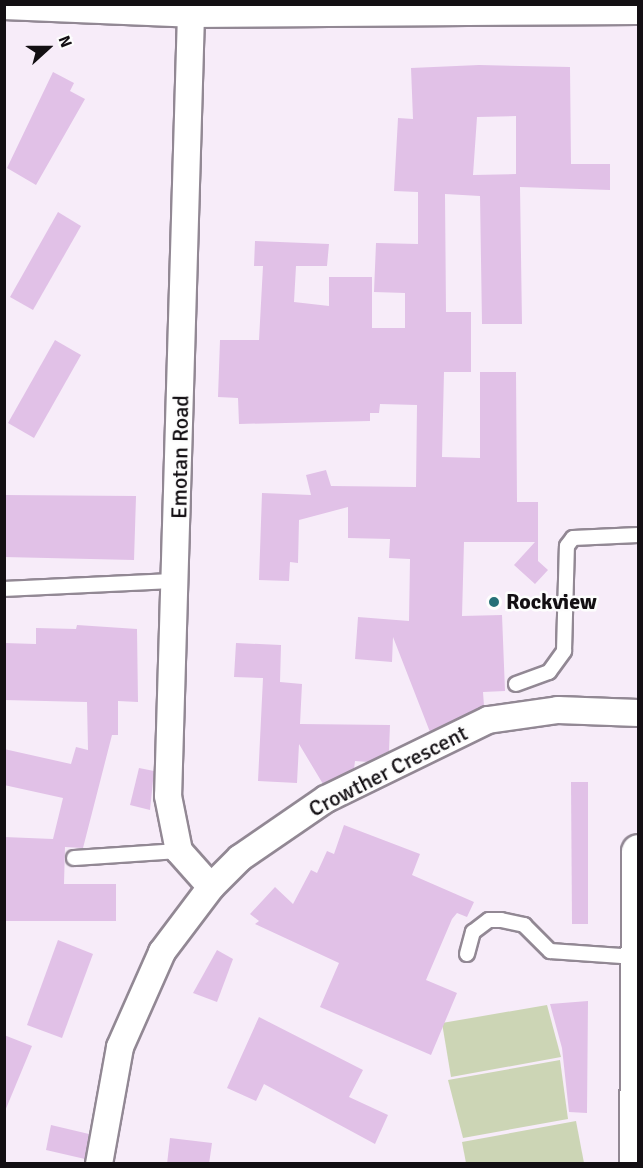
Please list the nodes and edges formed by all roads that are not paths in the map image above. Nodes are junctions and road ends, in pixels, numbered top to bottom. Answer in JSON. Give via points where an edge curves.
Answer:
{"nodes":[{"id":1,"x":4,"y":6,"type":"edge"},
{"id":2,"x":386,"y":9,"type":"edge"},
{"id":3,"x":639,"y":11,"type":"edge"},
{"id":4,"x":191,"y":14,"type":"junction"},
{"id":5,"x":639,"y":535,"type":"edge"},
{"id":6,"x":176,"y":581,"type":"junction"},
{"id":7,"x":4,"y":589,"type":"edge"},
{"id":8,"x":516,"y":684,"type":"dead end"},
{"id":9,"x":639,"y":713,"type":"edge"},
{"id":10,"x":179,"y":851,"type":"junction"},
{"id":11,"x":639,"y":851,"type":"edge"},
{"id":12,"x":74,"y":858,"type":"dead end"},
{"id":13,"x":210,"y":887,"type":"junction"},
{"id":14,"x":637,"y":915,"type":"edge"},
{"id":15,"x":467,"y":954,"type":"dead end"},
{"id":16,"x":636,"y":957,"type":"junction"},
{"id":17,"x":99,"y":1164,"type":"edge"},
{"id":18,"x":636,"y":1164,"type":"edge"}],
"edges":[{"from":1,"to":4,"type":"street"},
{"from":2,"to":3,"type":"street"},
{"from":2,"to":4,"type":"street"},
{"from":4,"to":6,"type":"street","name":"Emotan Road"},
{"from":5,"to":8,"type":"lane","via":[[573,538],[567,546],[564,651],[549,672]]},
{"from":6,"to":7,"type":"lane"},
{"from":6,"to":10,"type":"street","name":"Emotan Road","via":[[168,795]]},
{"from":9,"to":13,"type":"street","name":"Crowther Crescent","via":[[558,710],[488,720],[326,799],[240,858]]},
{"from":10,"to":12,"type":"lane"},
{"from":10,"to":13,"type":"street","name":"Emotan Road"},
{"from":11,"to":14,"type":"street"},
{"from":13,"to":17,"type":"street","name":"Crowther Crescent","via":[[162,952],[120,1047]]},
{"from":14,"to":16,"type":"street"},
{"from":15,"to":16,"type":"lane","via":[[473,932],[489,920],[501,920],[524,925],[550,951]]},
{"from":16,"to":18,"type":"street"}]}
